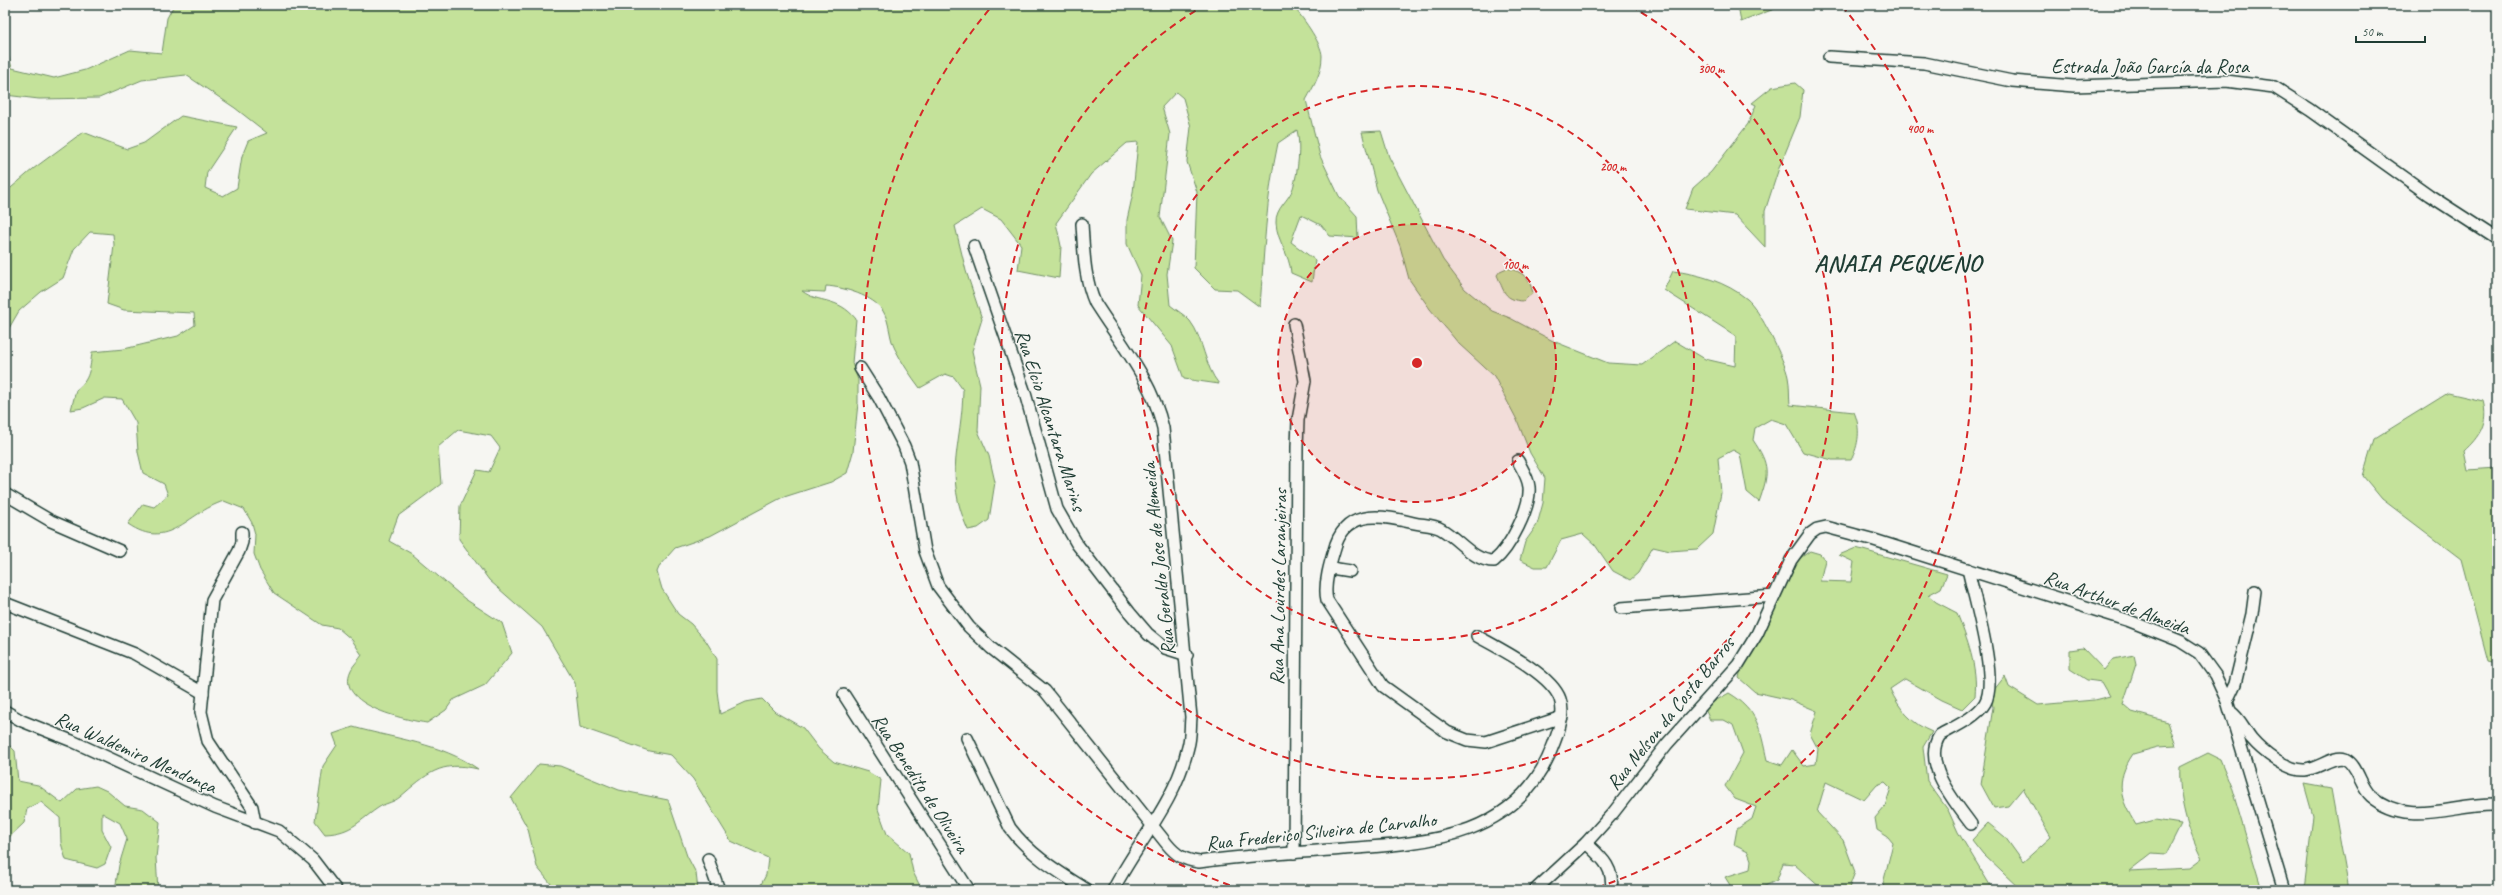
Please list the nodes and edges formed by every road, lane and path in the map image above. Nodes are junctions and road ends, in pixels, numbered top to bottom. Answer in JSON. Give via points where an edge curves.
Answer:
{"nodes":[{"id":1,"x":1829,"y":57,"type":"dead end"},
{"id":2,"x":1082,"y":224,"type":"dead end"},
{"id":3,"x":2497,"y":239,"type":"edge"},
{"id":4,"x":974,"y":246,"type":"dead end"},
{"id":5,"x":1294,"y":324,"type":"dead end"},
{"id":6,"x":860,"y":368,"type":"dead end"},
{"id":7,"x":1518,"y":461,"type":"dead end"},
{"id":8,"x":5,"y":494,"type":"edge"},
{"id":9,"x":1826,"y":527,"type":"joint"},
{"id":10,"x":242,"y":532,"type":"dead end"},
{"id":11,"x":120,"y":551,"type":"dead end"},
{"id":12,"x":1331,"y":568,"type":"junction"},
{"id":13,"x":1968,"y":569,"type":"junction"},
{"id":14,"x":1350,"y":571,"type":"dead end"},
{"id":15,"x":2255,"y":591,"type":"dead end"},
{"id":16,"x":1774,"y":596,"type":"junction"},
{"id":17,"x":5,"y":603,"type":"edge"},
{"id":18,"x":1621,"y":608,"type":"dead end"},
{"id":19,"x":1477,"y":636,"type":"dead end"},
{"id":20,"x":1186,"y":655,"type":"junction"},
{"id":21,"x":203,"y":693,"type":"junction"},
{"id":22,"x":844,"y":695,"type":"dead end"},
{"id":23,"x":2228,"y":706,"type":"junction"},
{"id":24,"x":5,"y":711,"type":"edge"},
{"id":25,"x":1562,"y":717,"type":"junction"},
{"id":26,"x":967,"y":738,"type":"dead end"},
{"id":27,"x":2497,"y":805,"type":"edge"},
{"id":28,"x":254,"y":823,"type":"junction"},
{"id":29,"x":1971,"y":824,"type":"dead end"},
{"id":30,"x":1154,"y":826,"type":"junction"},
{"id":31,"x":1586,"y":843,"type":"junction"},
{"id":32,"x":1294,"y":853,"type":"junction"},
{"id":33,"x":708,"y":860,"type":"dead end"},
{"id":34,"x":336,"y":890,"type":"edge"},
{"id":35,"x":719,"y":890,"type":"edge"},
{"id":36,"x":968,"y":890,"type":"edge"},
{"id":37,"x":1087,"y":890,"type":"edge"},
{"id":38,"x":1113,"y":890,"type":"edge"},
{"id":39,"x":1535,"y":890,"type":"edge"},
{"id":40,"x":1611,"y":890,"type":"edge"},
{"id":41,"x":2284,"y":890,"type":"edge"}],
"edges":[{"from":1,"to":3,"type":"street","name":"Estrada João García da Rosa","via":[[1924,62],[2012,81],[2074,86],[2226,81],[2274,87]]},
{"from":2,"to":20,"type":"street","name":"Rua Geraldo Jose de Alemeida","via":[[1089,289],[1095,303],[1149,384],[1158,406],[1163,428]]},
{"from":4,"to":20,"type":"street","name":"Rua Elcio Alcantara Marins","via":[[1024,393],[1057,509],[1077,544],[1130,614],[1165,648]]},
{"from":5,"to":32,"type":"street","name":"Rua Ana Lourdes Laranjeiras","via":[[1305,381],[1298,420],[1297,447]]},
{"from":6,"to":30,"type":"street","name":"Rua Frederico Silveira de Carvalho","via":[[879,398],[910,462],[925,551],[938,586],[980,638],[1045,691],[1105,769]]},
{"from":7,"to":12,"type":"street","via":[[1527,478],[1528,498],[1511,540],[1503,554],[1494,561],[1476,557],[1460,541],[1439,528],[1378,516],[1358,519],[1339,535]]},
{"from":8,"to":11,"type":"street","via":[[51,521]]},
{"from":9,"to":13,"type":"street","name":"Rua Arthur de Almeida"},
{"from":9,"to":16,"type":"street","name":"Rua Nelson da Costa Barros","via":[[1814,532],[1801,546],[1791,560]]},
{"from":10,"to":21,"type":"street","name":"Rua Waldemiro Mendonça","via":[[239,551],[228,566],[212,600]]},
{"from":12,"to":14,"type":"street"},
{"from":12,"to":25,"type":"street","via":[[1325,590],[1327,600],[1370,668],[1383,686],[1435,725],[1457,737],[1486,742]]},
{"from":13,"to":23,"type":"street","name":"Rua Arthur de Almeida","via":[[2127,620],[2180,641],[2199,653],[2215,675]]},
{"from":13,"to":29,"type":"street","via":[[1990,673],[1989,691],[1981,708],[1940,735],[1934,754],[1937,768],[1950,794]]},
{"from":15,"to":23,"type":"street","via":[[2252,614]]},
{"from":16,"to":18,"type":"street"},
{"from":16,"to":31,"type":"street","name":"Rua Nelson da Costa Barros","via":[[1757,634],[1738,665],[1671,738],[1613,813]]},
{"from":17,"to":21,"type":"street","via":[[135,654]]},
{"from":19,"to":25,"type":"street","name":"Rua Frederico Silveira de Carvalho","via":[[1545,679],[1556,690],[1561,700]]},
{"from":20,"to":30,"type":"street","name":"Rua Geraldo Jose de Alemeida","via":[[1191,717],[1189,746],[1178,780]]},
{"from":21,"to":28,"type":"street","name":"Rua Waldemiro Mendonça","via":[[202,723],[208,741],[252,807]]},
{"from":22,"to":36,"type":"street","name":"Rua Benedito de Oliveira"},
{"from":23,"to":27,"type":"street","via":[[2252,739],[2285,764],[2305,770],[2338,758],[2345,759],[2352,763],[2369,795],[2385,806],[2403,813]]},
{"from":23,"to":41,"type":"street","name":"Rua Arthur de Almeida"},
{"from":24,"to":28,"type":"street","name":"Rua Waldemiro Mendonça","via":[[22,722]]},
{"from":25,"to":32,"type":"street","name":"Rua Frederico Silveira de Carvalho","via":[[1548,756],[1524,794],[1505,810],[1477,827],[1460,834],[1421,842]]},
{"from":26,"to":37,"type":"street","via":[[1010,828],[1019,840],[1030,851]]},
{"from":28,"to":34,"type":"street","name":"Rua Waldemiro Mendonça","via":[[279,831],[288,837],[313,860]]},
{"from":30,"to":32,"type":"street","name":"Rua Frederico Silveira de Carvalho","via":[[1173,851],[1188,860],[1199,862]]},
{"from":30,"to":38,"type":"street","name":"Rua Geraldo Jose de Alemeida"},
{"from":31,"to":39,"type":"street","name":"Rua Nelson da Costa Barros"},
{"from":31,"to":40,"type":"street","via":[[1608,864],[1612,879]]},
{"from":33,"to":35,"type":"street"}]}
